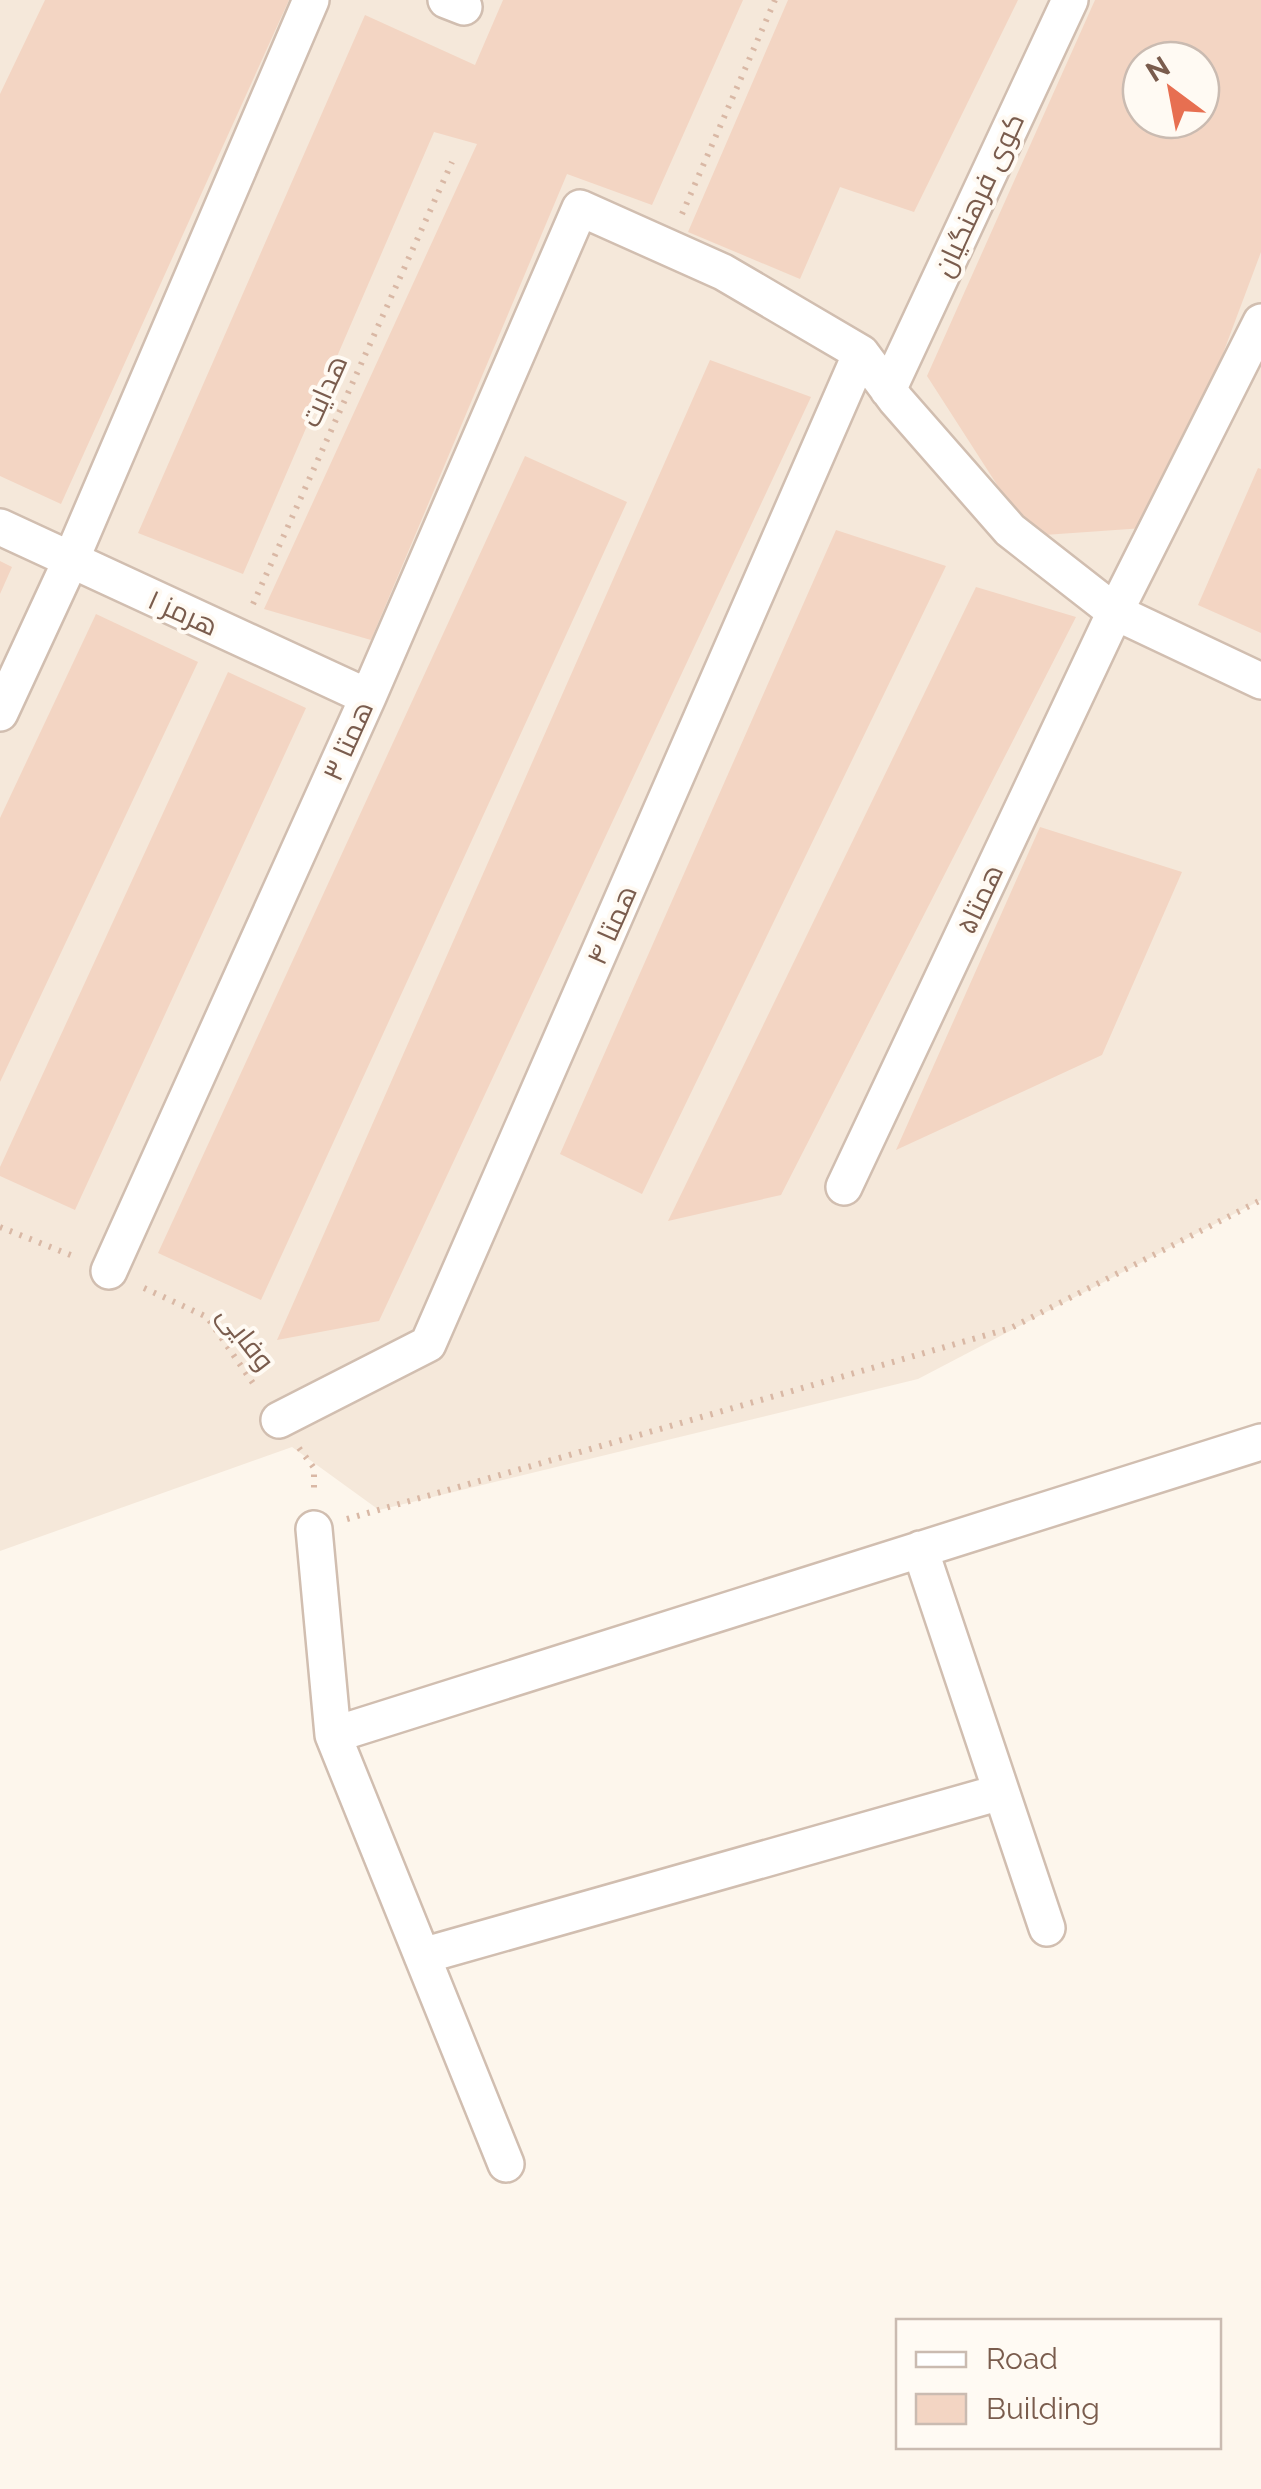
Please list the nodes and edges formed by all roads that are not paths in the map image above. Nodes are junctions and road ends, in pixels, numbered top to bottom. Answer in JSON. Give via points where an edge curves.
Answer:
{"nodes":[{"id":1,"x":312,"y":0,"type":"edge"},
{"id":2,"x":1070,"y":0,"type":"edge"},
{"id":3,"x":1261,"y":322,"type":"edge"},
{"id":4,"x":861,"y":353,"type":"junction"},
{"id":5,"x":888,"y":390,"type":"junction"},
{"id":6,"x":0,"y":527,"type":"edge"},
{"id":7,"x":70,"y":562,"type":"junction"},
{"id":8,"x":1116,"y":612,"type":"junction"},
{"id":9,"x":1261,"y":681,"type":"edge"},
{"id":10,"x":368,"y":696,"type":"junction"},
{"id":11,"x":0,"y":713,"type":"edge"},
{"id":12,"x":844,"y":1187,"type":"dead end"},
{"id":13,"x":109,"y":1271,"type":"road end"},
{"id":14,"x":279,"y":1420,"type":"road end"},
{"id":15,"x":1261,"y":1442,"type":"edge"},
{"id":16,"x":314,"y":1528,"type":"road end"},
{"id":17,"x":920,"y":1549,"type":"junction"},
{"id":18,"x":333,"y":1734,"type":"junction"},
{"id":19,"x":1001,"y":1792,"type":"junction"},
{"id":20,"x":1047,"y":1928,"type":"dead end"},
{"id":21,"x":422,"y":1956,"type":"junction"},
{"id":22,"x":506,"y":2164,"type":"dead end"}],
"edges":[{"from":1,"to":7,"type":"street"},
{"from":2,"to":5,"type":"street","name":"کوی فرهنگیان"},
{"from":3,"to":8,"type":"street","name":"همتا۵"},
{"from":4,"to":5,"type":"street"},
{"from":4,"to":10,"type":"street","name":"همتا ۳","via":[[723,272],[580,208]]},
{"from":4,"to":14,"type":"street","name":"همتا ۴","via":[[428,1344]]},
{"from":5,"to":8,"type":"street","via":[[1010,530]]},
{"from":6,"to":7,"type":"street","name":"هرمز ۱"},
{"from":7,"to":10,"type":"street","name":"هرمز ۱"},
{"from":7,"to":11,"type":"street"},
{"from":8,"to":9,"type":"street"},
{"from":8,"to":12,"type":"street","name":"همتا۵"},
{"from":10,"to":13,"type":"street","name":"همتا ۳"},
{"from":15,"to":17,"type":"street"},
{"from":16,"to":18,"type":"street"},
{"from":17,"to":18,"type":"street"},
{"from":17,"to":19,"type":"street"},
{"from":18,"to":21,"type":"street"},
{"from":19,"to":20,"type":"street"},
{"from":19,"to":21,"type":"street"},
{"from":21,"to":22,"type":"street"}]}
